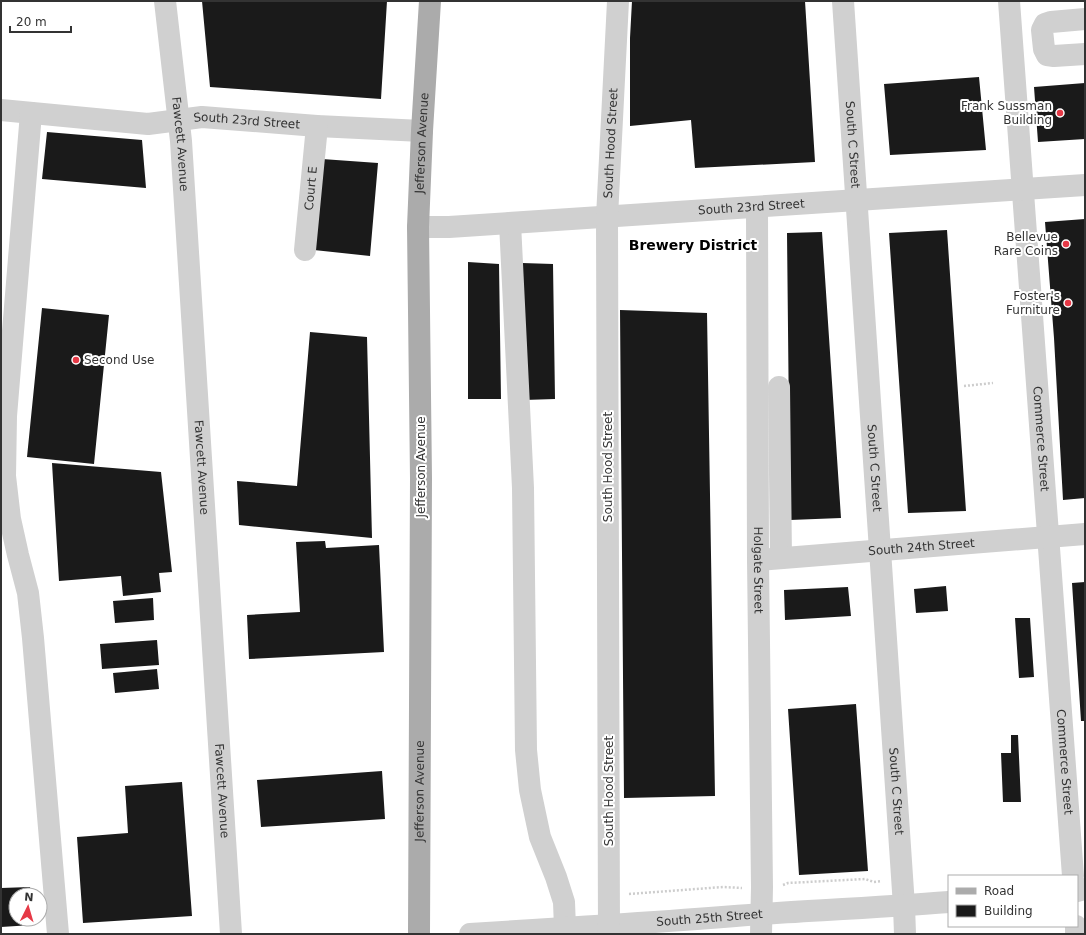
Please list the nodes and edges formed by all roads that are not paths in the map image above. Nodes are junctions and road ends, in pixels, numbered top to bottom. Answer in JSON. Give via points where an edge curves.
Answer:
{"nodes":[{"id":1,"x":165,"y":1,"type":"edge"},
{"id":2,"x":430,"y":1,"type":"edge"},
{"id":3,"x":618,"y":1,"type":"edge"},
{"id":4,"x":843,"y":1,"type":"edge"},
{"id":5,"x":1009,"y":1,"type":"edge"},
{"id":6,"x":1085,"y":20,"type":"edge"},
{"id":7,"x":1085,"y":54,"type":"edge"},
{"id":8,"x":1,"y":110,"type":"edge"},
{"id":9,"x":31,"y":113,"type":"junction"},
{"id":10,"x":178,"y":120,"type":"junction"},
{"id":11,"x":317,"y":126,"type":"junction"},
{"id":12,"x":422,"y":131,"type":"junction"},
{"id":13,"x":1085,"y":185,"type":"edge"},
{"id":14,"x":1023,"y":189,"type":"junction"},
{"id":15,"x":857,"y":200,"type":"junction"},
{"id":16,"x":756,"y":207,"type":"junction"},
{"id":17,"x":607,"y":217,"type":"junction"},
{"id":18,"x":510,"y":224,"type":"junction"},
{"id":19,"x":418,"y":227,"type":"junction"},
{"id":20,"x":305,"y":250,"type":"dead end"},
{"id":21,"x":779,"y":386,"type":"dead end"},
{"id":22,"x":1085,"y":534,"type":"edge"},
{"id":23,"x":1048,"y":536,"type":"junction"},
{"id":24,"x":880,"y":550,"type":"junction"},
{"id":25,"x":782,"y":558,"type":"junction"},
{"id":26,"x":758,"y":560,"type":"junction"},
{"id":27,"x":1073,"y":875,"type":"edge"},
{"id":28,"x":948,"y":902,"type":"edge"},
{"id":29,"x":904,"y":906,"type":"junction"},
{"id":30,"x":761,"y":924,"type":"edge"},
{"id":31,"x":565,"y":928,"type":"junction"},
{"id":32,"x":609,"y":930,"type":"edge"},
{"id":33,"x":58,"y":934,"type":"edge"},
{"id":34,"x":231,"y":934,"type":"edge"},
{"id":35,"x":420,"y":934,"type":"edge"},
{"id":36,"x":470,"y":934,"type":"edge"},
{"id":37,"x":905,"y":934,"type":"edge"}],
"edges":[{"from":1,"to":10,"type":"street","name":"Fawcett Avenue"},
{"from":2,"to":12,"type":"main road","name":"Jefferson Avenue"},
{"from":3,"to":17,"type":"street","name":"South Hood Street"},
{"from":4,"to":15,"type":"street","name":"South C Street"},
{"from":5,"to":14,"type":"street","name":"Commerce Street"},
{"from":6,"to":7,"type":"street","via":[[1051,22],[1045,24],[1042,30],[1047,55]]},
{"from":8,"to":9,"type":"street","name":"South 23rd Street"},
{"from":9,"to":10,"type":"street","name":"South 23rd Street","via":[[148,124]]},
{"from":9,"to":33,"type":"street","via":[[6,416],[5,476],[10,519],[28,593]]},
{"from":10,"to":11,"type":"street","name":"South 23rd Street","via":[[202,117]]},
{"from":10,"to":34,"type":"street","name":"Fawcett Avenue"},
{"from":11,"to":12,"type":"street","name":"South 23rd Street"},
{"from":11,"to":20,"type":"street","name":"Court E"},
{"from":12,"to":19,"type":"main road","name":"Jefferson Avenue"},
{"from":13,"to":14,"type":"street","name":"South 23rd Street"},
{"from":14,"to":15,"type":"street","name":"South 23rd Street"},
{"from":14,"to":23,"type":"street","name":"Commerce Street"},
{"from":15,"to":16,"type":"street","name":"South 23rd Street"},
{"from":15,"to":24,"type":"street","name":"South C Street"},
{"from":16,"to":17,"type":"street","name":"South 23rd Street"},
{"from":16,"to":26,"type":"street","name":"Holgate Street"},
{"from":17,"to":18,"type":"street","name":"South 23rd Street"},
{"from":17,"to":32,"type":"street","name":"South Hood Street"},
{"from":18,"to":19,"type":"street","name":"South 23rd Street"},
{"from":18,"to":31,"type":"street","via":[[523,488],[526,750],[530,790],[540,837],[564,902]]},
{"from":19,"to":35,"type":"main road","name":"Jefferson Avenue","via":[[421,478]]},
{"from":21,"to":25,"type":"street"},
{"from":22,"to":23,"type":"street","name":"South 24th Street"},
{"from":23,"to":24,"type":"street","name":"South 24th Street"},
{"from":23,"to":27,"type":"street","name":"Commerce Street"},
{"from":24,"to":25,"type":"street","name":"South 24th Street"},
{"from":24,"to":29,"type":"street","name":"South C Street"},
{"from":25,"to":26,"type":"street","name":"South 24th Street"},
{"from":26,"to":30,"type":"street","name":"Holgate Street"},
{"from":28,"to":29,"type":"street","name":"South 25th Street"},
{"from":29,"to":30,"type":"street","name":"South 25th Street"},
{"from":29,"to":37,"type":"street","name":"South C Street"},
{"from":30,"to":32,"type":"street","name":"South 25th Street"},
{"from":31,"to":32,"type":"street","name":"South 25th Street"},
{"from":31,"to":36,"type":"street","name":"South 25th Street"}]}
